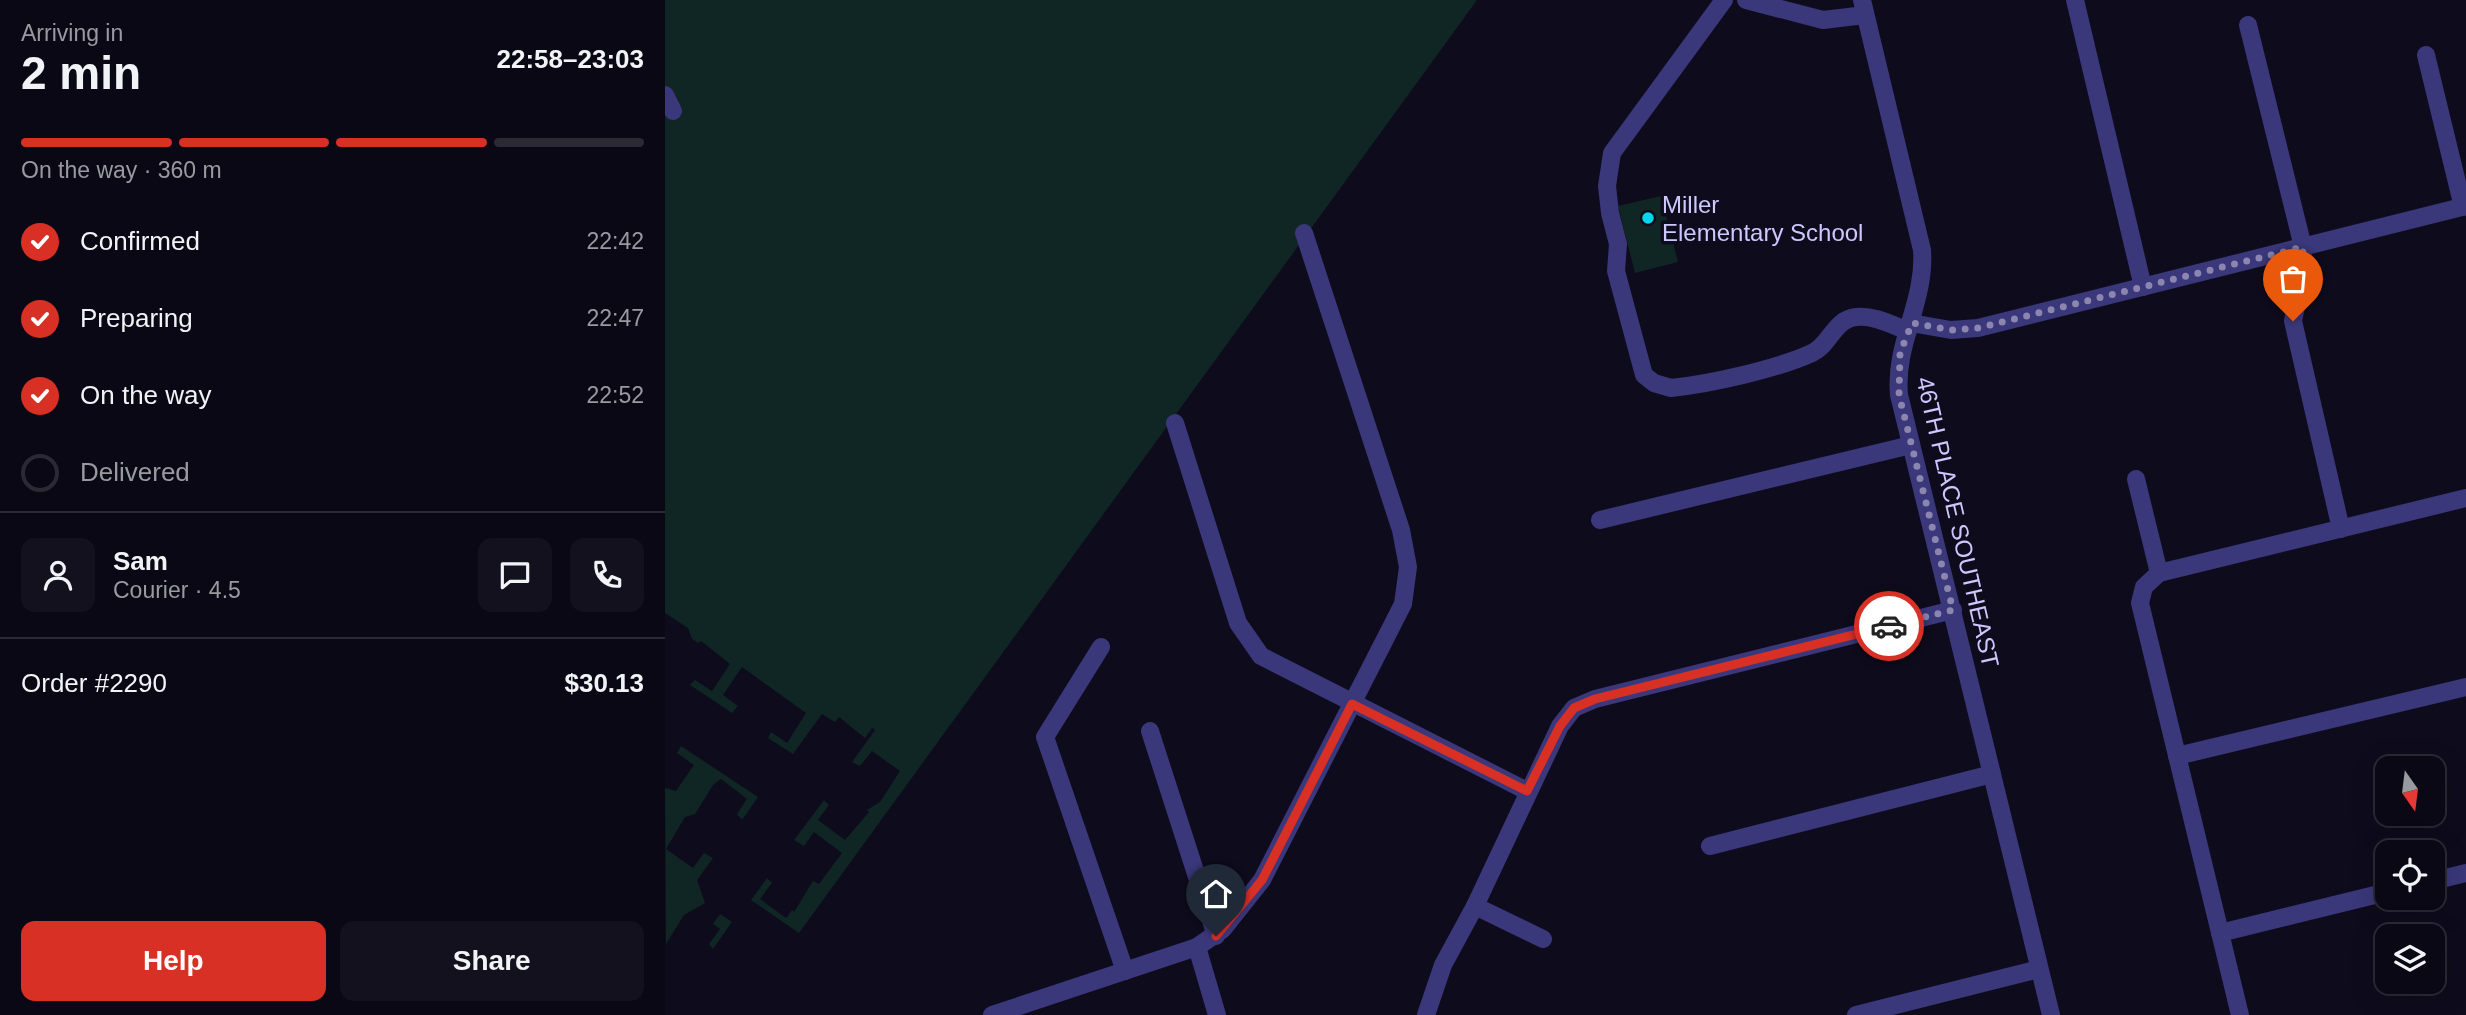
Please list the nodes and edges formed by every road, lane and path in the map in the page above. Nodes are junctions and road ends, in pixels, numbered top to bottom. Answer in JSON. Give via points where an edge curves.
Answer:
{"nodes":[{"id":1,"x":1724,"y":0,"type":"edge"},
{"id":2,"x":1746,"y":0,"type":"edge"},
{"id":3,"x":2075,"y":0,"type":"edge"},
{"id":4,"x":1864,"y":7,"type":"edge"},
{"id":5,"x":1802,"y":8,"type":"edge"},
{"id":6,"x":2248,"y":25,"type":"dead end"},
{"id":7,"x":2426,"y":55,"type":"dead end"},
{"id":8,"x":2464,"y":207,"type":"edge"},
{"id":9,"x":1304,"y":233,"type":"dead end"},
{"id":10,"x":2303,"y":247,"type":"junction"},
{"id":11,"x":2143,"y":287,"type":"junction"},
{"id":12,"x":1910,"y":327,"type":"junction"},
{"id":13,"x":1175,"y":422,"type":"dead end"},
{"id":14,"x":1911,"y":445,"type":"junction"},
{"id":15,"x":2136,"y":479,"type":"dead end"},
{"id":16,"x":2466,"y":498,"type":"edge"},
{"id":17,"x":1600,"y":520,"type":"dead end"},
{"id":18,"x":2341,"y":529,"type":"junction"},
{"id":19,"x":2159,"y":573,"type":"junction"},
{"id":20,"x":1953,"y":610,"type":"junction"},
{"id":21,"x":1101,"y":647,"type":"dead end"},
{"id":22,"x":2466,"y":687,"type":"edge"},
{"id":23,"x":1352,"y":704,"type":"junction"},
{"id":24,"x":1150,"y":731,"type":"dead end"},
{"id":25,"x":2177,"y":756,"type":"junction"},
{"id":26,"x":1992,"y":774,"type":"junction"},
{"id":27,"x":1527,"y":791,"type":"junction"},
{"id":28,"x":1710,"y":846,"type":"dead end"},
{"id":29,"x":2466,"y":873,"type":"edge"},
{"id":30,"x":2445,"y":878,"type":"edge"},
{"id":31,"x":2375,"y":895,"type":"edge"},
{"id":32,"x":1475,"y":906,"type":"junction"},
{"id":33,"x":2220,"y":933,"type":"junction"},
{"id":34,"x":1216,"y":936,"type":"junction"},
{"id":35,"x":1543,"y":939,"type":"dead end"},
{"id":36,"x":1197,"y":947,"type":"junction"},
{"id":37,"x":2039,"y":969,"type":"junction"},
{"id":38,"x":1125,"y":971,"type":"junction"},
{"id":39,"x":992,"y":1015,"type":"edge"},
{"id":40,"x":1217,"y":1015,"type":"edge"},
{"id":41,"x":1426,"y":1015,"type":"edge"},
{"id":42,"x":1856,"y":1015,"type":"edge"},
{"id":43,"x":2051,"y":1015,"type":"edge"},
{"id":44,"x":2240,"y":1015,"type":"edge"}],
"edges":[{"from":1,"to":12,"type":"street","via":[[1612,153],[1608,166],[1610,213],[1618,244],[1616,271],[1644,375],[1671,388],[1777,364],[1814,352],[1843,320],[1857,317]]},
{"from":2,"to":5,"type":"street"},
{"from":3,"to":11,"type":"street"},
{"from":4,"to":5,"type":"street","via":[[1823,20]]},
{"from":4,"to":12,"type":"street","name":"46TH PLACE SOUTHEAST","via":[[1922,250],[1922,275]]},
{"from":6,"to":10,"type":"street"},
{"from":7,"to":8,"type":"street"},
{"from":8,"to":10,"type":"street"},
{"from":9,"to":23,"type":"street","via":[[1401,530],[1408,567],[1403,604]]},
{"from":10,"to":11,"type":"street"},
{"from":10,"to":18,"type":"street","via":[[2295,338]]},
{"from":11,"to":12,"type":"street","via":[[1978,328]]},
{"from":12,"to":14,"type":"street","name":"46TH PLACE SOUTHEAST","via":[[1897,378]]},
{"from":13,"to":23,"type":"street","via":[[1244,635],[1261,656]]},
{"from":14,"to":17,"type":"street"},
{"from":14,"to":20,"type":"street","name":"46TH PLACE SOUTHEAST"},
{"from":15,"to":19,"type":"street"},
{"from":16,"to":18,"type":"street"},
{"from":18,"to":19,"type":"street"},
{"from":19,"to":25,"type":"street","via":[[2144,587],[2140,603]]},
{"from":20,"to":26,"type":"street","name":"46TH PLACE SOUTHEAST"},
{"from":20,"to":27,"type":"street","via":[[1595,699],[1574,708],[1560,726]]},
{"from":21,"to":38,"type":"street","via":[[1045,737]]},
{"from":22,"to":25,"type":"street"},
{"from":23,"to":27,"type":"street"},
{"from":23,"to":34,"type":"street","via":[[1262,880]]},
{"from":24,"to":34,"type":"street"},
{"from":25,"to":33,"type":"street"},
{"from":26,"to":28,"type":"street"},
{"from":26,"to":37,"type":"street","name":"46TH PLACE SOUTHEAST"},
{"from":27,"to":32,"type":"street"},
{"from":29,"to":30,"type":"street"},
{"from":31,"to":33,"type":"street"},
{"from":32,"to":35,"type":"street"},
{"from":32,"to":41,"type":"street","via":[[1443,965]]},
{"from":33,"to":44,"type":"street"},
{"from":34,"to":36,"type":"street"},
{"from":36,"to":38,"type":"street"},
{"from":36,"to":40,"type":"street"},
{"from":37,"to":42,"type":"street"},
{"from":37,"to":43,"type":"street","name":"46TH PLACE SOUTHEAST"},
{"from":38,"to":39,"type":"street"}]}
